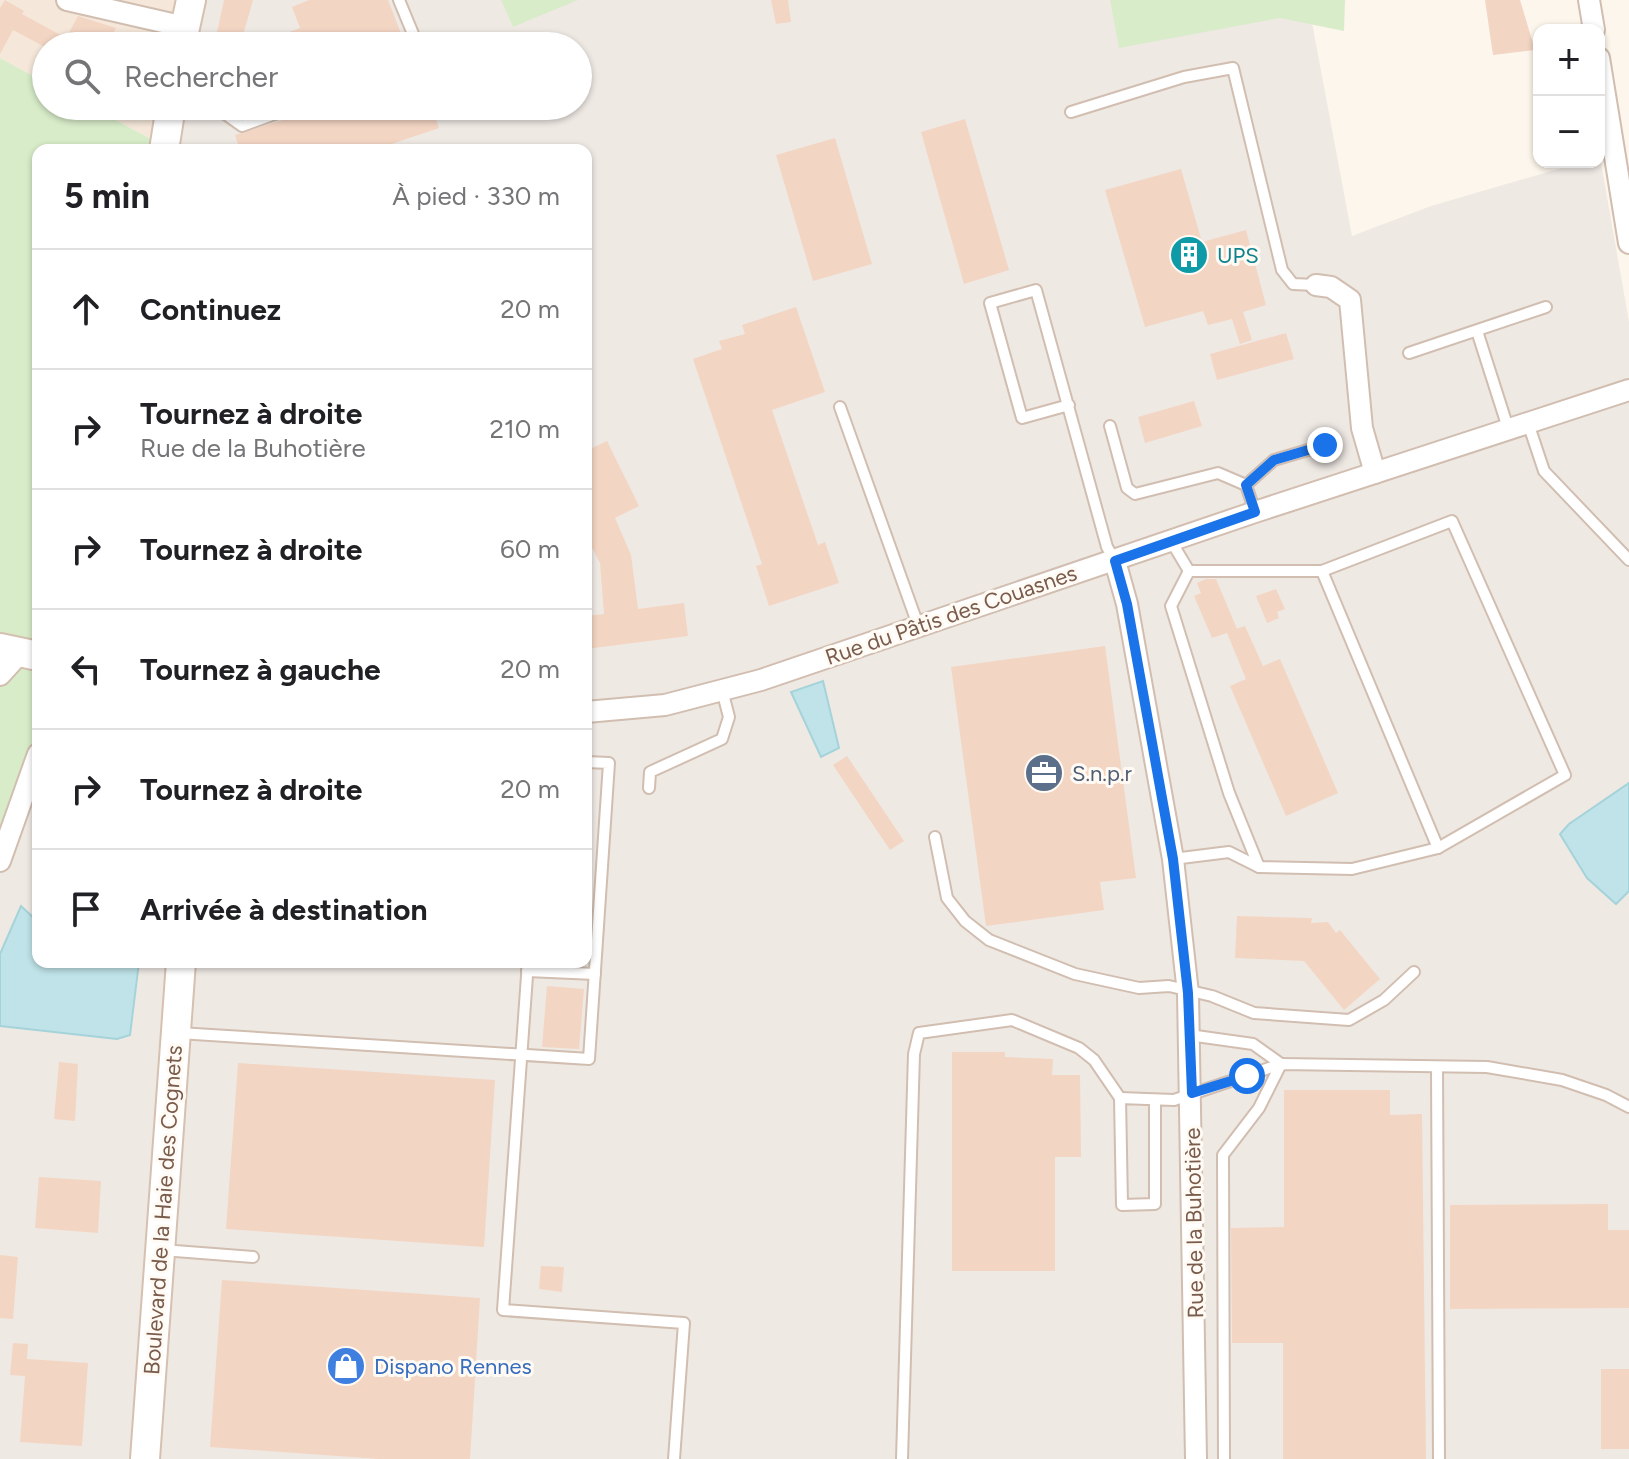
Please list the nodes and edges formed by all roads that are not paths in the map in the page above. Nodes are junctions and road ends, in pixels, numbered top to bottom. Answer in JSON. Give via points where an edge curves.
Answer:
{"nodes":[{"id":1,"x":67,"y":0,"type":"edge"},
{"id":2,"x":399,"y":0,"type":"edge"},
{"id":3,"x":1589,"y":0,"type":"edge"},
{"id":4,"x":186,"y":24,"type":"edge"},
{"id":5,"x":1593,"y":24,"type":"edge"},
{"id":6,"x":412,"y":32,"type":"edge"},
{"id":7,"x":1605,"y":95,"type":"edge"},
{"id":8,"x":1071,"y":112,"type":"dead end"},
{"id":9,"x":169,"y":120,"type":"edge"},
{"id":10,"x":234,"y":120,"type":"edge"},
{"id":11,"x":258,"y":120,"type":"edge"},
{"id":12,"x":165,"y":144,"type":"edge"},
{"id":13,"x":1629,"y":243,"type":"edge"},
{"id":14,"x":1316,"y":285,"type":"joint"},
{"id":15,"x":1546,"y":307,"type":"dead end"},
{"id":16,"x":1477,"y":331,"type":"junction"},
{"id":17,"x":1409,"y":353,"type":"dead end"},
{"id":18,"x":1629,"y":390,"type":"edge"},
{"id":19,"x":1069,"y":405,"type":"junction"},
{"id":20,"x":840,"y":407,"type":"dead end"},
{"id":21,"x":1528,"y":421,"type":"junction"},
{"id":22,"x":1110,"y":426,"type":"dead end"},
{"id":23,"x":1508,"y":428,"type":"junction"},
{"id":24,"x":1325,"y":445,"type":"dead end"},
{"id":25,"x":1375,"y":473,"type":"junction"},
{"id":26,"x":1246,"y":485,"type":"junction"},
{"id":27,"x":1255,"y":512,"type":"junction"},
{"id":28,"x":1171,"y":541,"type":"junction"},
{"id":29,"x":1629,"y":560,"type":"edge"},
{"id":30,"x":1115,"y":561,"type":"junction"},
{"id":31,"x":1189,"y":571,"type":"junction"},
{"id":32,"x":1322,"y":571,"type":"junction"},
{"id":33,"x":918,"y":625,"type":"junction"},
{"id":34,"x":19,"y":653,"type":"edge"},
{"id":35,"x":0,"y":675,"type":"edge"},
{"id":36,"x":722,"y":690,"type":"junction"},
{"id":37,"x":592,"y":711,"type":"edge"},
{"id":38,"x":592,"y":762,"type":"edge"},
{"id":39,"x":32,"y":771,"type":"edge"},
{"id":40,"x":649,"y":788,"type":"dead end"},
{"id":41,"x":935,"y":837,"type":"dead end"},
{"id":42,"x":1438,"y":848,"type":"junction"},
{"id":43,"x":1173,"y":859,"type":"junction"},
{"id":44,"x":0,"y":861,"type":"edge"},
{"id":45,"x":1259,"y":867,"type":"junction"},
{"id":46,"x":180,"y":968,"type":"edge"},
{"id":47,"x":528,"y":968,"type":"edge"},
{"id":48,"x":545,"y":968,"type":"edge"},
{"id":49,"x":1414,"y":972,"type":"dead end"},
{"id":50,"x":595,"y":974,"type":"junction"},
{"id":51,"x":1188,"y":993,"type":"junction"},
{"id":52,"x":175,"y":1033,"type":"junction"},
{"id":53,"x":1189,"y":1035,"type":"junction"},
{"id":54,"x":521,"y":1055,"type":"junction"},
{"id":55,"x":1281,"y":1064,"type":"junction"},
{"id":56,"x":1437,"y":1068,"type":"junction"},
{"id":57,"x":1192,"y":1093,"type":"junction"},
{"id":58,"x":1120,"y":1098,"type":"junction"},
{"id":59,"x":1155,"y":1100,"type":"junction"},
{"id":60,"x":1629,"y":1107,"type":"edge"},
{"id":61,"x":160,"y":1250,"type":"junction"},
{"id":62,"x":253,"y":1257,"type":"dead end"},
{"id":63,"x":145,"y":1459,"type":"edge"},
{"id":64,"x":674,"y":1459,"type":"edge"},
{"id":65,"x":902,"y":1459,"type":"edge"},
{"id":66,"x":1196,"y":1459,"type":"edge"},
{"id":67,"x":1224,"y":1459,"type":"edge"},
{"id":68,"x":1439,"y":1459,"type":"edge"}],
"edges":[{"from":1,"to":4,"type":"street"},
{"from":2,"to":6,"type":"lane"},
{"from":3,"to":5,"type":"street"},
{"from":7,"to":13,"type":"street"},
{"from":8,"to":14,"type":"lane","via":[[1184,77],[1233,68],[1282,270],[1293,284]]},
{"from":9,"to":12,"type":"main road"},
{"from":10,"to":11,"type":"lane","via":[[242,126]]},
{"from":14,"to":25,"type":"street","via":[[1331,287],[1350,300],[1362,428]]},
{"from":15,"to":16,"type":"lane"},
{"from":16,"to":17,"type":"lane"},
{"from":16,"to":23,"type":"lane"},
{"from":18,"to":21,"type":"street","name":"Rue du Pâtis des Couasnes"},
{"from":19,"to":19,"type":"lane","via":[[1036,290],[990,303],[1022,418]]},
{"from":19,"to":30,"type":"lane"},
{"from":20,"to":33,"type":"lane"},
{"from":21,"to":23,"type":"street","name":"Rue du Pâtis des Couasnes"},
{"from":21,"to":29,"type":"lane","via":[[1544,471]]},
{"from":22,"to":26,"type":"lane","via":[[1127,488],[1135,494],[1218,473]]},
{"from":23,"to":25,"type":"street","name":"Rue du Pâtis des Couasnes"},
{"from":24,"to":26,"type":"lane","via":[[1274,460]]},
{"from":25,"to":27,"type":"street","name":"Rue du Pâtis des Couasnes"},
{"from":26,"to":27,"type":"lane"},
{"from":27,"to":28,"type":"street","name":"Rue du Pâtis des Couasnes"},
{"from":28,"to":30,"type":"street","name":"Rue du Pâtis des Couasnes"},
{"from":28,"to":31,"type":"lane"},
{"from":30,"to":33,"type":"street","name":"Rue du Pâtis des Couasnes"},
{"from":30,"to":43,"type":"street","name":"Rue de la Buhotière"},
{"from":31,"to":32,"type":"lane"},
{"from":31,"to":45,"type":"lane","via":[[1171,606],[1229,793]]},
{"from":32,"to":42,"type":"lane"},
{"from":32,"to":42,"type":"lane","via":[[1452,521],[1565,775]]},
{"from":33,"to":36,"type":"street","name":"Rue du Pâtis des Couasnes"},
{"from":34,"to":35,"type":"street"},
{"from":36,"to":37,"type":"street","name":"Rue du Pâtis des Couasnes","via":[[665,705]]},
{"from":36,"to":40,"type":"lane","via":[[729,717],[722,739],[650,772]]},
{"from":38,"to":50,"type":"lane","via":[[609,763]]},
{"from":39,"to":44,"type":"street"},
{"from":41,"to":51,"type":"lane","via":[[947,898],[989,940],[1075,974]]},
{"from":42,"to":45,"type":"lane","via":[[1352,869]]},
{"from":43,"to":45,"type":"lane","via":[[1229,852]]},
{"from":43,"to":51,"type":"street","name":"Rue de la Buhotière"},
{"from":46,"to":52,"type":"main road","name":"Boulevard de la Haie des Cognets"},
{"from":47,"to":54,"type":"lane"},
{"from":48,"to":50,"type":"lane"},
{"from":49,"to":51,"type":"lane","via":[[1384,1000],[1349,1020],[1254,1013],[1212,996]]},
{"from":50,"to":54,"type":"lane","via":[[589,1059]]},
{"from":51,"to":53,"type":"street","name":"Rue de la Buhotière"},
{"from":52,"to":54,"type":"lane"},
{"from":52,"to":61,"type":"main road","name":"Boulevard de la Haie des Cognets"},
{"from":53,"to":55,"type":"lane","via":[[1253,1044]]},
{"from":53,"to":57,"type":"street","name":"Rue de la Buhotière"},
{"from":54,"to":64,"type":"lane","via":[[503,1310],[684,1323]]},
{"from":55,"to":56,"type":"lane"},
{"from":55,"to":57,"type":"lane"},
{"from":55,"to":67,"type":"lane","via":[[1259,1108],[1223,1155]]},
{"from":56,"to":60,"type":"lane","via":[[1487,1067],[1542,1075]]},
{"from":56,"to":68,"type":"lane"},
{"from":57,"to":59,"type":"lane"},
{"from":57,"to":66,"type":"street","name":"Rue de la Buhotière"},
{"from":58,"to":59,"type":"lane"},
{"from":58,"to":59,"type":"lane","via":[[1122,1205],[1155,1204]]},
{"from":58,"to":65,"type":"lane","via":[[1079,1048],[1012,1020],[919,1033],[906,1237]]},
{"from":61,"to":62,"type":"lane"},
{"from":61,"to":63,"type":"main road","name":"Boulevard de la Haie des Cognets"}]}
